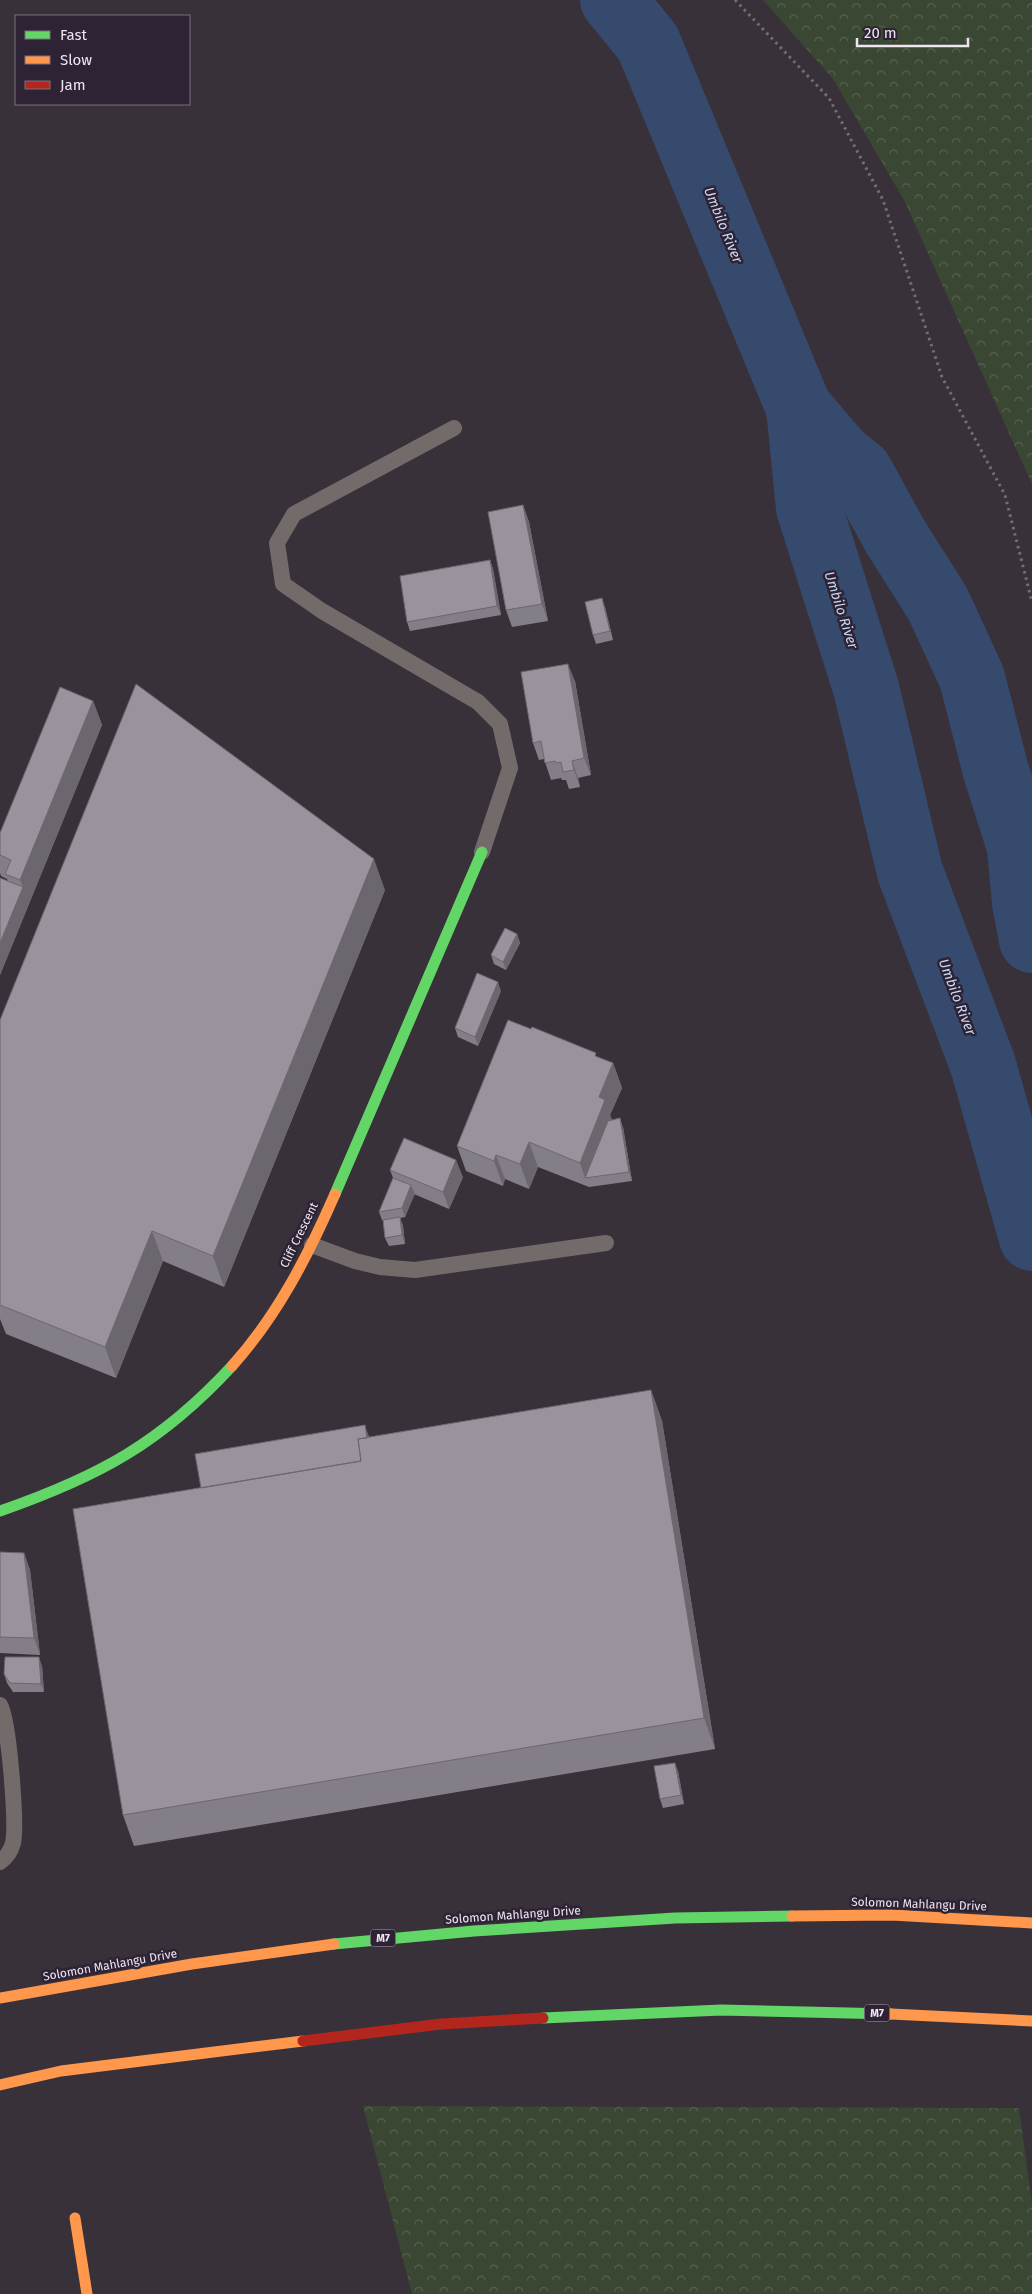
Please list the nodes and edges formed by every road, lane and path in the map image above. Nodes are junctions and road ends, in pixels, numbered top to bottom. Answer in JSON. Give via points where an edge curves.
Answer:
{"nodes":[{"id":1,"x":735,"y":0,"type":"edge"},
{"id":2,"x":454,"y":428,"type":"dead end"},
{"id":3,"x":1032,"y":602,"type":"edge"},
{"id":4,"x":482,"y":852,"type":"joint"},
{"id":5,"x":606,"y":1243,"type":"dead end"},
{"id":6,"x":312,"y":1245,"type":"junction"},
{"id":7,"x":0,"y":1511,"type":"edge"},
{"id":8,"x":0,"y":1705,"type":"edge"},
{"id":9,"x":0,"y":1862,"type":"edge"},
{"id":10,"x":1032,"y":1923,"type":"edge"},
{"id":11,"x":0,"y":1998,"type":"edge"},
{"id":12,"x":1032,"y":2021,"type":"edge"},
{"id":13,"x":0,"y":2085,"type":"edge"},
{"id":14,"x":75,"y":2218,"type":"dead end"},
{"id":15,"x":87,"y":2294,"type":"edge"}],
"edges":[{"from":1,"to":3,"type":"path","via":[[829,98],[883,200],[942,377],[1005,494]]},
{"from":2,"to":4,"type":"lane","via":[[294,514],[277,544],[283,584],[478,702],[500,724],[510,768]]},
{"from":4,"to":6,"type":"main road","name":"Cliff Crescent"},
{"from":5,"to":6,"type":"lane","via":[[414,1270],[355,1261]]},
{"from":6,"to":7,"type":"main road","name":"Cliff Crescent","via":[[268,1320],[242,1356],[170,1426],[123,1457],[64,1488]]},
{"from":8,"to":9,"type":"lane","via":[[8,1729],[15,1822],[9,1853]]},
{"from":10,"to":11,"type":"main road","name":"Solomon Mahlangu Drive","number":"M7","via":[[892,1915],[675,1918],[356,1940],[192,1964]]},
{"from":12,"to":13,"type":"main road","number":"M7","via":[[721,2010],[441,2024],[71,2070]]},
{"from":14,"to":15,"type":"main road"}]}
